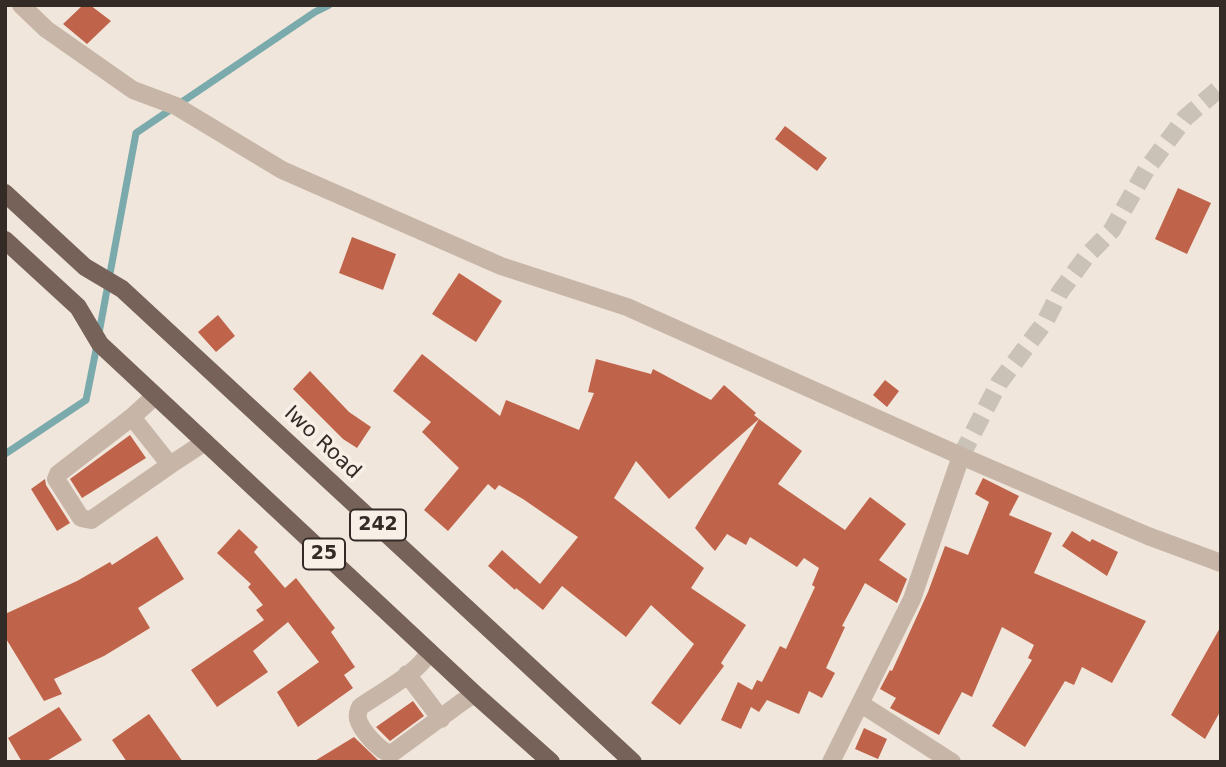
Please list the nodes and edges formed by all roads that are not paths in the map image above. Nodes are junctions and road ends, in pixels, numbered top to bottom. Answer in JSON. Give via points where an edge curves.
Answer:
{"nodes":[{"id":1,"x":21,"y":5,"type":"edge"},
{"id":2,"x":5,"y":193,"type":"edge"},
{"id":3,"x":7,"y":247,"type":"edge"},
{"id":4,"x":156,"y":396,"type":"junction"},
{"id":5,"x":132,"y":418,"type":"junction"},
{"id":6,"x":205,"y":442,"type":"junction"},
{"id":7,"x":961,"y":456,"type":"junction"},
{"id":8,"x":170,"y":465,"type":"junction"},
{"id":9,"x":1221,"y":563,"type":"edge"},
{"id":10,"x":429,"y":652,"type":"junction"},
{"id":11,"x":407,"y":674,"type":"junction"},
{"id":12,"x":478,"y":697,"type":"junction"},
{"id":13,"x":861,"y":704,"type":"junction"},
{"id":14,"x":441,"y":719,"type":"junction"},
{"id":15,"x":551,"y":762,"type":"edge"},
{"id":16,"x":634,"y":762,"type":"edge"},
{"id":17,"x":831,"y":762,"type":"edge"},
{"id":18,"x":951,"y":762,"type":"edge"}],
"edges":[{"from":1,"to":7,"type":"street","via":[[46,29],[133,90],[176,106],[282,170],[501,266],[627,307]]},
{"from":2,"to":16,"type":"main road","name":"Iwo Road","number":"242","via":[[85,267],[122,289]]},
{"from":3,"to":4,"type":"main road","number":"25","via":[[78,307],[100,344]]},
{"from":4,"to":5,"type":"street"},
{"from":4,"to":6,"type":"main road","number":"25"},
{"from":5,"to":8,"type":"street"},
{"from":5,"to":8,"type":"street","via":[[58,474],[59,485],[81,518],[91,520]]},
{"from":6,"to":8,"type":"street"},
{"from":6,"to":10,"type":"main road","number":"25"},
{"from":7,"to":9,"type":"street"},
{"from":7,"to":13,"type":"street","via":[[912,599]]},
{"from":10,"to":11,"type":"street"},
{"from":10,"to":12,"type":"main road","number":"25"},
{"from":11,"to":14,"type":"street"},
{"from":11,"to":14,"type":"street","via":[[360,707],[359,722],[382,751],[391,754]]},
{"from":12,"to":14,"type":"street","via":[[471,696]]},
{"from":12,"to":15,"type":"main road","number":"25"},
{"from":13,"to":17,"type":"street"},
{"from":13,"to":18,"type":"street"}]}
